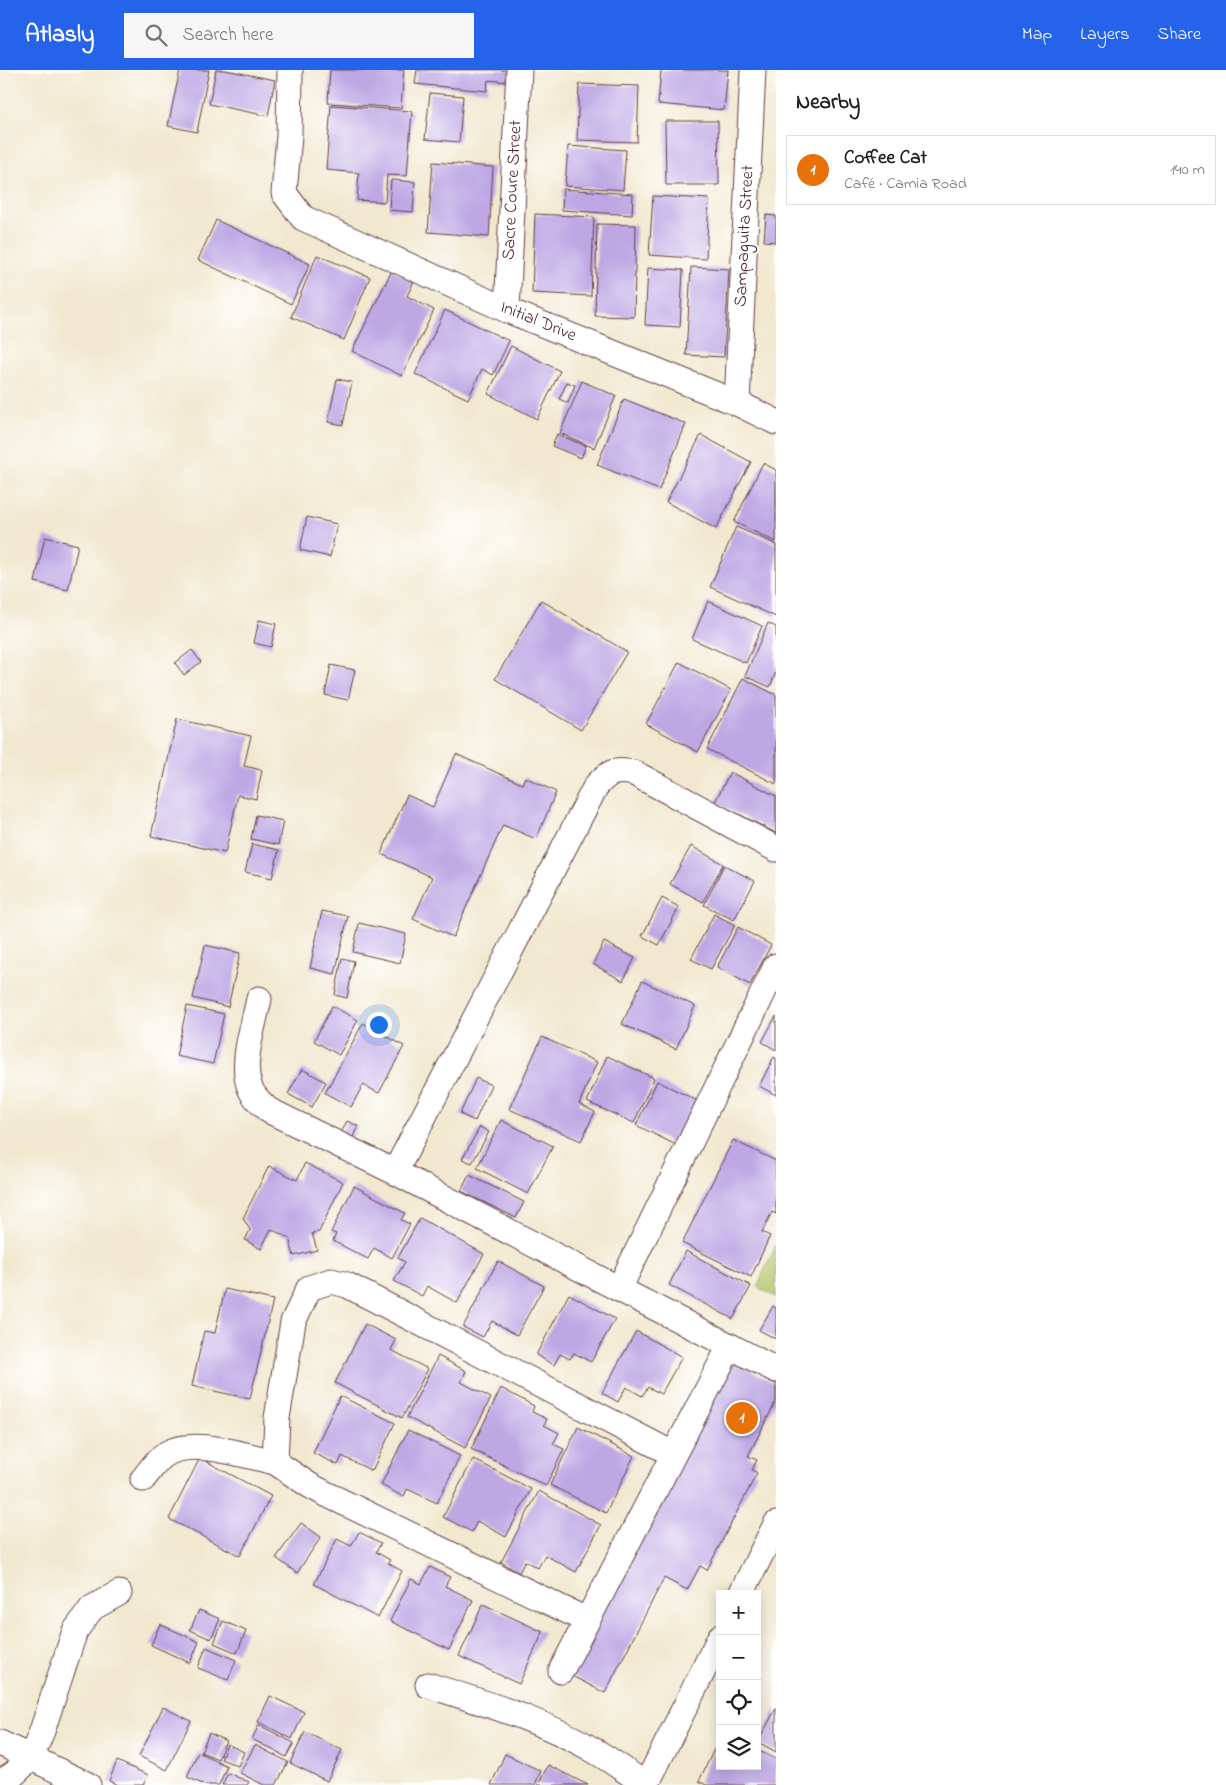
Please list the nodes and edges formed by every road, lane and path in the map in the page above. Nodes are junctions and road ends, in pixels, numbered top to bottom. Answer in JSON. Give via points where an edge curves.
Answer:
{"nodes":[{"id":1,"x":290,"y":70,"type":"edge"},
{"id":2,"x":520,"y":70,"type":"edge"},
{"id":3,"x":753,"y":70,"type":"edge"},
{"id":4,"x":507,"y":310,"type":"junction"},
{"id":5,"x":736,"y":403,"type":"junction"},
{"id":6,"x":776,"y":422,"type":"edge"},
{"id":7,"x":776,"y":849,"type":"edge"},
{"id":8,"x":776,"y":966,"type":"edge"},
{"id":9,"x":260,"y":999,"type":"dead end"},
{"id":10,"x":395,"y":1172,"type":"junction"},
{"id":11,"x":619,"y":1289,"type":"junction"},
{"id":12,"x":730,"y":1346,"type":"junction"},
{"id":13,"x":776,"y":1370,"type":"edge"},
{"id":14,"x":673,"y":1454,"type":"junction"},
{"id":15,"x":276,"y":1462,"type":"junction"},
{"id":16,"x":143,"y":1479,"type":"dead end"},
{"id":17,"x":776,"y":1524,"type":"edge"},
{"id":18,"x":744,"y":1590,"type":"edge"},
{"id":19,"x":119,"y":1593,"type":"dead end"},
{"id":20,"x":586,"y":1620,"type":"junction"},
{"id":21,"x":716,"y":1645,"type":"edge"},
{"id":22,"x":561,"y":1671,"type":"dead end"},
{"id":23,"x":428,"y":1685,"type":"dead end"},
{"id":24,"x":0,"y":1743,"type":"edge"},
{"id":25,"x":31,"y":1758,"type":"junction"},
{"id":26,"x":0,"y":1783,"type":"edge"},
{"id":27,"x":88,"y":1785,"type":"edge"},
{"id":28,"x":646,"y":1785,"type":"edge"}],
"edges":[{"from":1,"to":4,"type":"street","name":"Initial Drive","via":[[284,193],[303,218]]},
{"from":2,"to":4,"type":"street","name":"Sacre Coure Street"},
{"from":3,"to":5,"type":"street","name":"Sampaguita Street"},
{"from":4,"to":5,"type":"street","name":"Initial Drive"},
{"from":5,"to":6,"type":"street","name":"Initial Drive"},
{"from":7,"to":10,"type":"street","via":[[634,773],[620,770],[606,774],[596,786]]},
{"from":8,"to":11,"type":"street"},
{"from":9,"to":10,"type":"street","via":[[247,1072],[255,1098],[268,1110]]},
{"from":10,"to":11,"type":"street"},
{"from":11,"to":12,"type":"street"},
{"from":12,"to":13,"type":"street"},
{"from":12,"to":14,"type":"street"},
{"from":14,"to":15,"type":"street","via":[[355,1289],[331,1281],[309,1288],[293,1322],[277,1418]]},
{"from":14,"to":20,"type":"street"},
{"from":15,"to":16,"type":"street","via":[[203,1447],[175,1449],[162,1456]]},
{"from":15,"to":20,"type":"street","via":[[324,1493]]},
{"from":17,"to":18,"type":"street"},
{"from":19,"to":25,"type":"street","via":[[92,1608],[75,1632]]},
{"from":20,"to":22,"type":"street"},
{"from":21,"to":28,"type":"street"},
{"from":23,"to":28,"type":"street","via":[[544,1726],[593,1750]]},
{"from":24,"to":25,"type":"street"},
{"from":25,"to":26,"type":"street"},
{"from":25,"to":27,"type":"street"}]}
